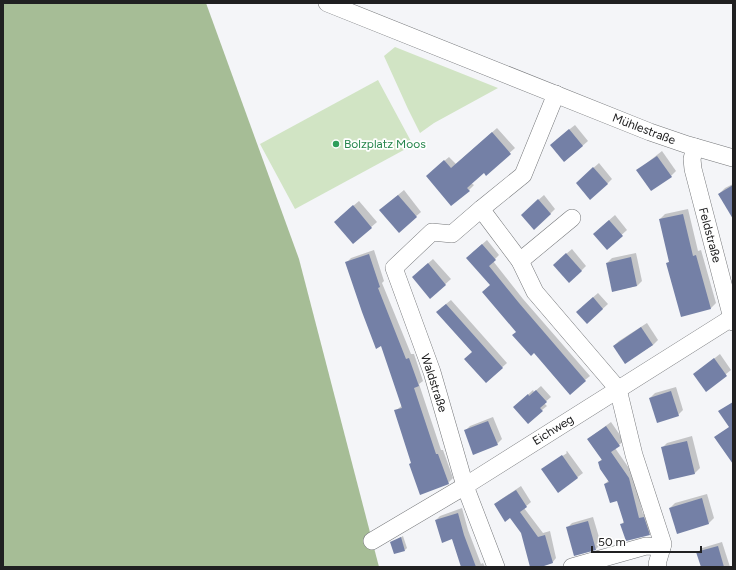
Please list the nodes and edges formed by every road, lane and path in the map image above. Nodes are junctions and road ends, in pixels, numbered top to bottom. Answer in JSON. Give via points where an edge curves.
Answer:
{"nodes":[{"id":1,"x":327,"y":3,"type":"edge"},
{"id":2,"x":556,"y":94,"type":"junction"},
{"id":3,"x":695,"y":147,"type":"junction"},
{"id":4,"x":733,"y":158,"type":"edge"},
{"id":5,"x":481,"y":209,"type":"junction"},
{"id":6,"x":572,"y":218,"type":"dead end"},
{"id":7,"x":520,"y":261,"type":"junction"},
{"id":8,"x":733,"y":319,"type":"edge"},
{"id":9,"x":618,"y":389,"type":"junction"},
{"id":10,"x":465,"y":486,"type":"junction"},
{"id":11,"x":372,"y":541,"type":"dead end"},
{"id":12,"x":662,"y":547,"type":"junction"},
{"id":13,"x":496,"y":567,"type":"edge"},
{"id":14,"x":572,"y":567,"type":"edge"},
{"id":15,"x":658,"y":567,"type":"edge"}],
"edges":[{"from":1,"to":2,"type":"street","name":"Mühlestraße"},
{"from":2,"to":3,"type":"street","name":"Mühlestraße","via":[[650,132]]},
{"from":2,"to":5,"type":"street","via":[[523,175]]},
{"from":3,"to":4,"type":"street","name":"Mühlestraße"},
{"from":3,"to":8,"type":"street","name":"Feldstraße","via":[[692,169]]},
{"from":5,"to":7,"type":"street"},
{"from":5,"to":10,"type":"street","name":"Waldstraße","via":[[452,234],[432,232],[394,268],[432,372]]},
{"from":6,"to":7,"type":"street"},
{"from":7,"to":9,"type":"street","via":[[535,292]]},
{"from":8,"to":9,"type":"street","name":"Eichweg"},
{"from":9,"to":10,"type":"street","name":"Eichweg"},
{"from":9,"to":12,"type":"street","via":[[634,455]]},
{"from":10,"to":11,"type":"street","name":"Eichweg"},
{"from":10,"to":13,"type":"street","name":"Waldstraße"},
{"from":12,"to":14,"type":"street","via":[[646,546]]},
{"from":12,"to":15,"type":"street"}]}
